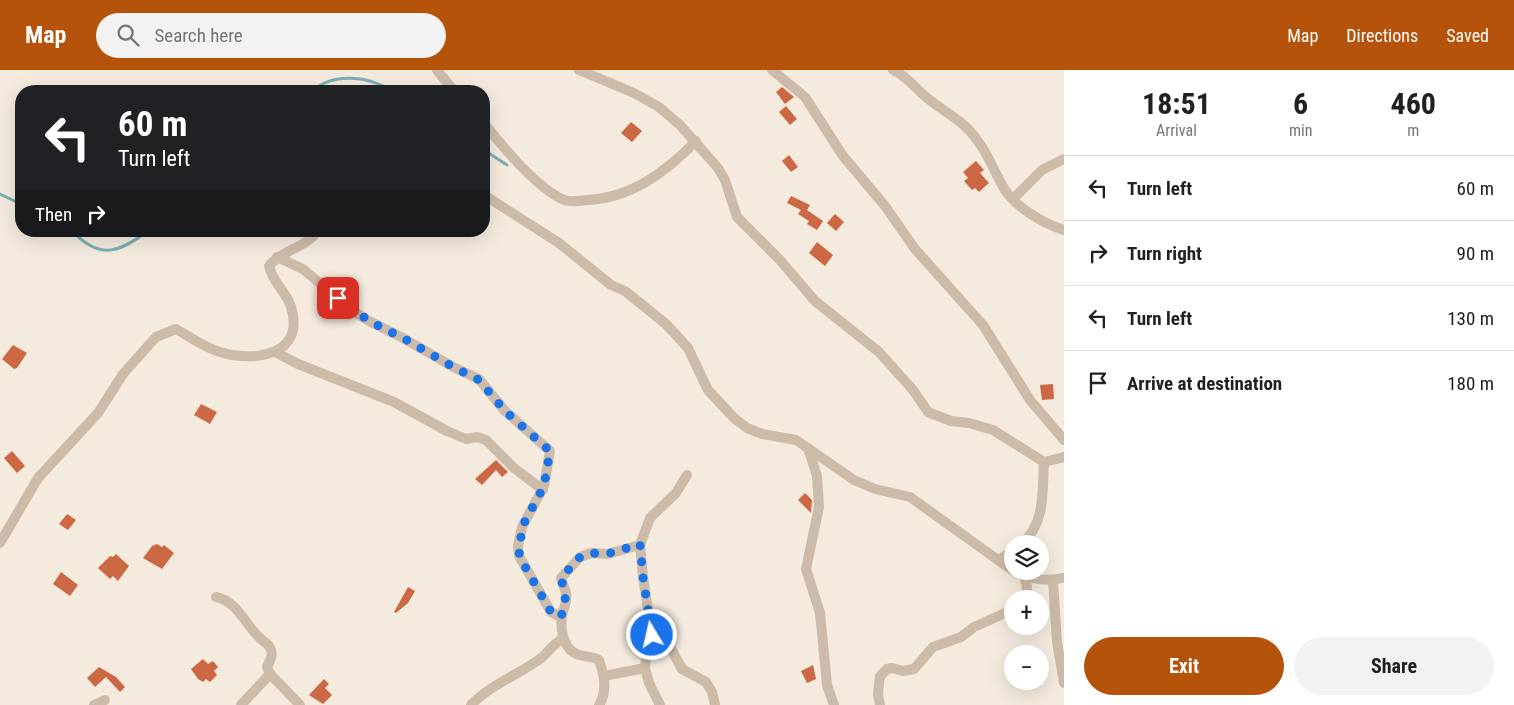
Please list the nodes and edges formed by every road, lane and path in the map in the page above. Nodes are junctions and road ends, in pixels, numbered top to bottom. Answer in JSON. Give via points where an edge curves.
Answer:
{"nodes":[{"id":1,"x":437,"y":70,"type":"edge"},
{"id":2,"x":579,"y":70,"type":"edge"},
{"id":3,"x":772,"y":70,"type":"edge"},
{"id":4,"x":893,"y":70,"type":"edge"},
{"id":5,"x":449,"y":85,"type":"edge"},
{"id":6,"x":490,"y":131,"type":"edge"},
{"id":7,"x":696,"y":141,"type":"junction"},
{"id":8,"x":1064,"y":159,"type":"edge"},
{"id":9,"x":490,"y":199,"type":"edge"},
{"id":10,"x":1013,"y":199,"type":"junction"},
{"id":11,"x":1064,"y":230,"type":"edge"},
{"id":12,"x":311,"y":237,"type":"edge"},
{"id":13,"x":277,"y":257,"type":"junction"},
{"id":14,"x":275,"y":352,"type":"junction"},
{"id":15,"x":1064,"y":440,"type":"edge"},
{"id":16,"x":808,"y":447,"type":"junction"},
{"id":17,"x":1064,"y":457,"type":"edge"},
{"id":18,"x":1044,"y":462,"type":"junction"},
{"id":19,"x":688,"y":475,"type":"dead end"},
{"id":20,"x":543,"y":490,"type":"junction"},
{"id":21,"x":1030,"y":535,"type":"edge"},
{"id":22,"x":0,"y":544,"type":"edge"},
{"id":23,"x":640,"y":544,"type":"junction"},
{"id":24,"x":1004,"y":557,"type":"edge"},
{"id":25,"x":999,"y":560,"type":"junction"},
{"id":26,"x":1004,"y":563,"type":"edge"},
{"id":27,"x":1064,"y":578,"type":"edge"},
{"id":28,"x":1049,"y":579,"type":"edge"},
{"id":29,"x":1053,"y":580,"type":"junction"},
{"id":30,"x":216,"y":597,"type":"dead end"},
{"id":31,"x":1004,"y":614,"type":"edge"},
{"id":32,"x":561,"y":617,"type":"junction"},
{"id":33,"x":651,"y":626,"type":"junction"},
{"id":34,"x":563,"y":638,"type":"junction"},
{"id":35,"x":645,"y":668,"type":"junction"},
{"id":36,"x":270,"y":674,"type":"junction"},
{"id":37,"x":604,"y":676,"type":"junction"},
{"id":38,"x":1064,"y":683,"type":"edge"},
{"id":39,"x":105,"y":700,"type":"dead end"},
{"id":40,"x":94,"y":705,"type":"edge"},
{"id":41,"x":241,"y":705,"type":"edge"},
{"id":42,"x":300,"y":705,"type":"edge"},
{"id":43,"x":471,"y":705,"type":"edge"},
{"id":44,"x":599,"y":705,"type":"edge"},
{"id":45,"x":660,"y":705,"type":"edge"},
{"id":46,"x":714,"y":705,"type":"edge"},
{"id":47,"x":834,"y":705,"type":"edge"},
{"id":48,"x":880,"y":705,"type":"edge"}],
"edges":[{"from":1,"to":5,"type":"street"},
{"from":2,"to":7,"type":"street","via":[[614,83],[659,108]]},
{"from":3,"to":15,"type":"street","via":[[805,97],[843,156],[885,206],[915,249],[982,325],[1030,400]]},
{"from":4,"to":10,"type":"street","via":[[908,78],[930,101],[966,127],[983,148]]},
{"from":6,"to":7,"type":"street","via":[[501,146],[546,188],[566,201],[622,194],[668,167]]},
{"from":7,"to":18,"type":"street","via":[[725,180],[737,217],[815,301],[879,352],[928,412],[951,421],[993,430]]},
{"from":8,"to":10,"type":"street","via":[[1042,170]]},
{"from":9,"to":16,"type":"street","via":[[560,243],[666,324],[688,348],[708,390],[734,418],[762,434],[796,440]]},
{"from":10,"to":11,"type":"street","via":[[1044,222]]},
{"from":12,"to":13,"type":"street"},
{"from":13,"to":14,"type":"street","via":[[269,266],[270,273],[291,307],[292,325],[290,338],[283,348]]},
{"from":13,"to":20,"type":"street","via":[[303,269],[369,321],[483,383],[505,411],[550,451]]},
{"from":14,"to":20,"type":"street","via":[[394,402],[466,439],[477,436],[486,440],[514,468]]},
{"from":14,"to":22,"type":"street","via":[[248,358],[220,352],[176,329],[156,337],[123,374],[98,413],[38,478]]},
{"from":16,"to":25,"type":"street","via":[[854,480],[920,503],[942,522]]},
{"from":16,"to":47,"type":"street","via":[[817,476],[819,507],[806,570],[820,613],[827,685]]},
{"from":17,"to":18,"type":"street"},
{"from":18,"to":21,"type":"street","via":[[1040,515]]},
{"from":19,"to":23,"type":"street","via":[[676,493],[650,518]]},
{"from":20,"to":32,"type":"street","via":[[522,527],[519,556],[551,612]]},
{"from":23,"to":32,"type":"street","via":[[607,554],[591,553],[580,557],[561,578],[566,603]]},
{"from":23,"to":33,"type":"street"},
{"from":24,"to":25,"type":"street"},
{"from":25,"to":26,"type":"street"},
{"from":27,"to":29,"type":"street"},
{"from":28,"to":29,"type":"street"},
{"from":29,"to":38,"type":"street","via":[[1056,632]]},
{"from":30,"to":36,"type":"street","via":[[224,598],[271,648],[272,656],[267,667]]},
{"from":31,"to":48,"type":"street","via":[[933,647],[910,670],[887,669],[880,676]]},
{"from":32,"to":34,"type":"street"},
{"from":33,"to":35,"type":"street"},
{"from":33,"to":46,"type":"street","via":[[662,632],[682,669],[706,682]]},
{"from":34,"to":37,"type":"street","via":[[575,654],[594,656],[599,660]]},
{"from":34,"to":43,"type":"street","via":[[540,659]]},
{"from":35,"to":37,"type":"street"},
{"from":35,"to":45,"type":"street"},
{"from":36,"to":41,"type":"street"},
{"from":36,"to":42,"type":"street"},
{"from":37,"to":44,"type":"street","via":[[604,693]]},
{"from":39,"to":40,"type":"street"}]}
